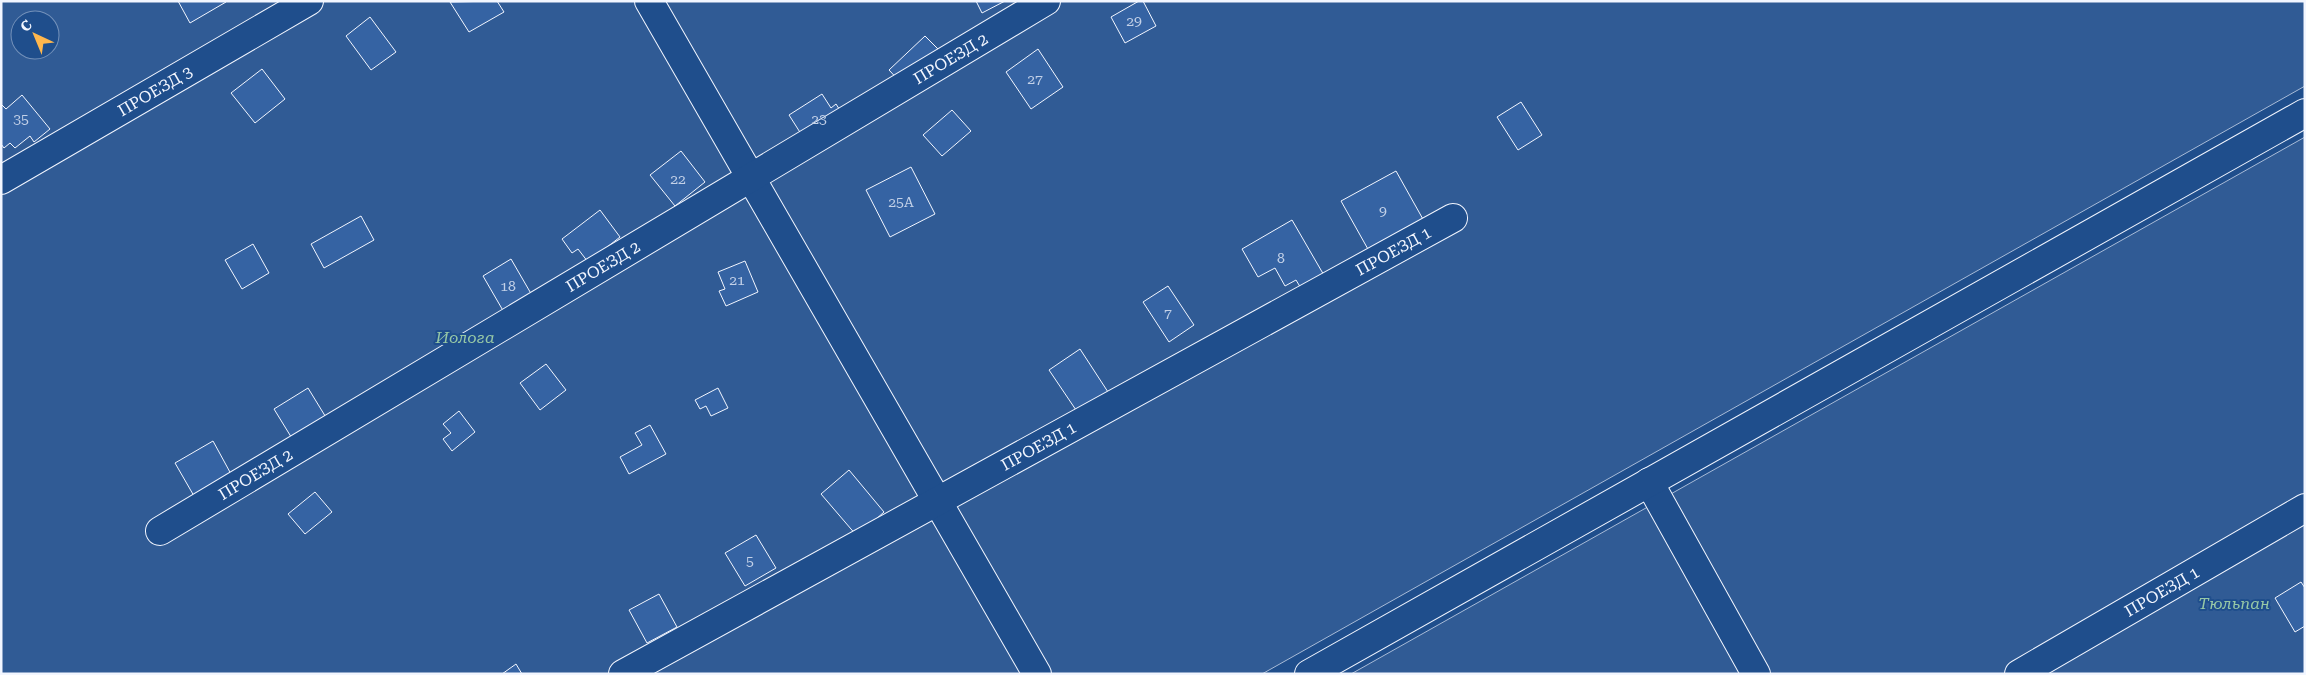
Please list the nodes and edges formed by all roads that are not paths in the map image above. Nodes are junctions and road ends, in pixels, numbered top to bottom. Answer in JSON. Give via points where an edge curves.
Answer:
{"nodes":[{"id":1,"x":309,"y":1,"type":"edge"},
{"id":2,"x":649,"y":1,"type":"edge"},
{"id":3,"x":1046,"y":1,"type":"edge"},
{"id":4,"x":2305,"y":113,"type":"edge"},
{"id":5,"x":751,"y":178,"type":"junction"},
{"id":6,"x":1,"y":180,"type":"edge"},
{"id":7,"x":1453,"y":218,"type":"dead end"},
{"id":8,"x":1649,"y":482,"type":"junction"},
{"id":9,"x":938,"y":501,"type":"junction"},
{"id":10,"x":2305,"y":508,"type":"edge"},
{"id":11,"x":160,"y":531,"type":"dead end"},
{"id":12,"x":623,"y":674,"type":"edge"},
{"id":13,"x":1038,"y":674,"type":"edge"},
{"id":14,"x":1309,"y":674,"type":"edge"},
{"id":15,"x":1756,"y":674,"type":"edge"},
{"id":16,"x":2019,"y":674,"type":"edge"}],
"edges":[{"from":1,"to":6,"type":"street","name":"ПРОЕЗД 3"},
{"from":2,"to":5,"type":"street"},
{"from":3,"to":5,"type":"street","name":"ПРОЕЗД 2"},
{"from":4,"to":8,"type":"street"},
{"from":5,"to":9,"type":"street"},
{"from":5,"to":11,"type":"street","name":"ПРОЕЗД 2"},
{"from":7,"to":9,"type":"street","name":"ПРОЕЗД 1"},
{"from":8,"to":14,"type":"street"},
{"from":8,"to":15,"type":"street"},
{"from":9,"to":12,"type":"street","name":"ПРОЕЗД 1"},
{"from":9,"to":13,"type":"street"},
{"from":10,"to":16,"type":"street","name":"ПРОЕЗД 1"}]}
